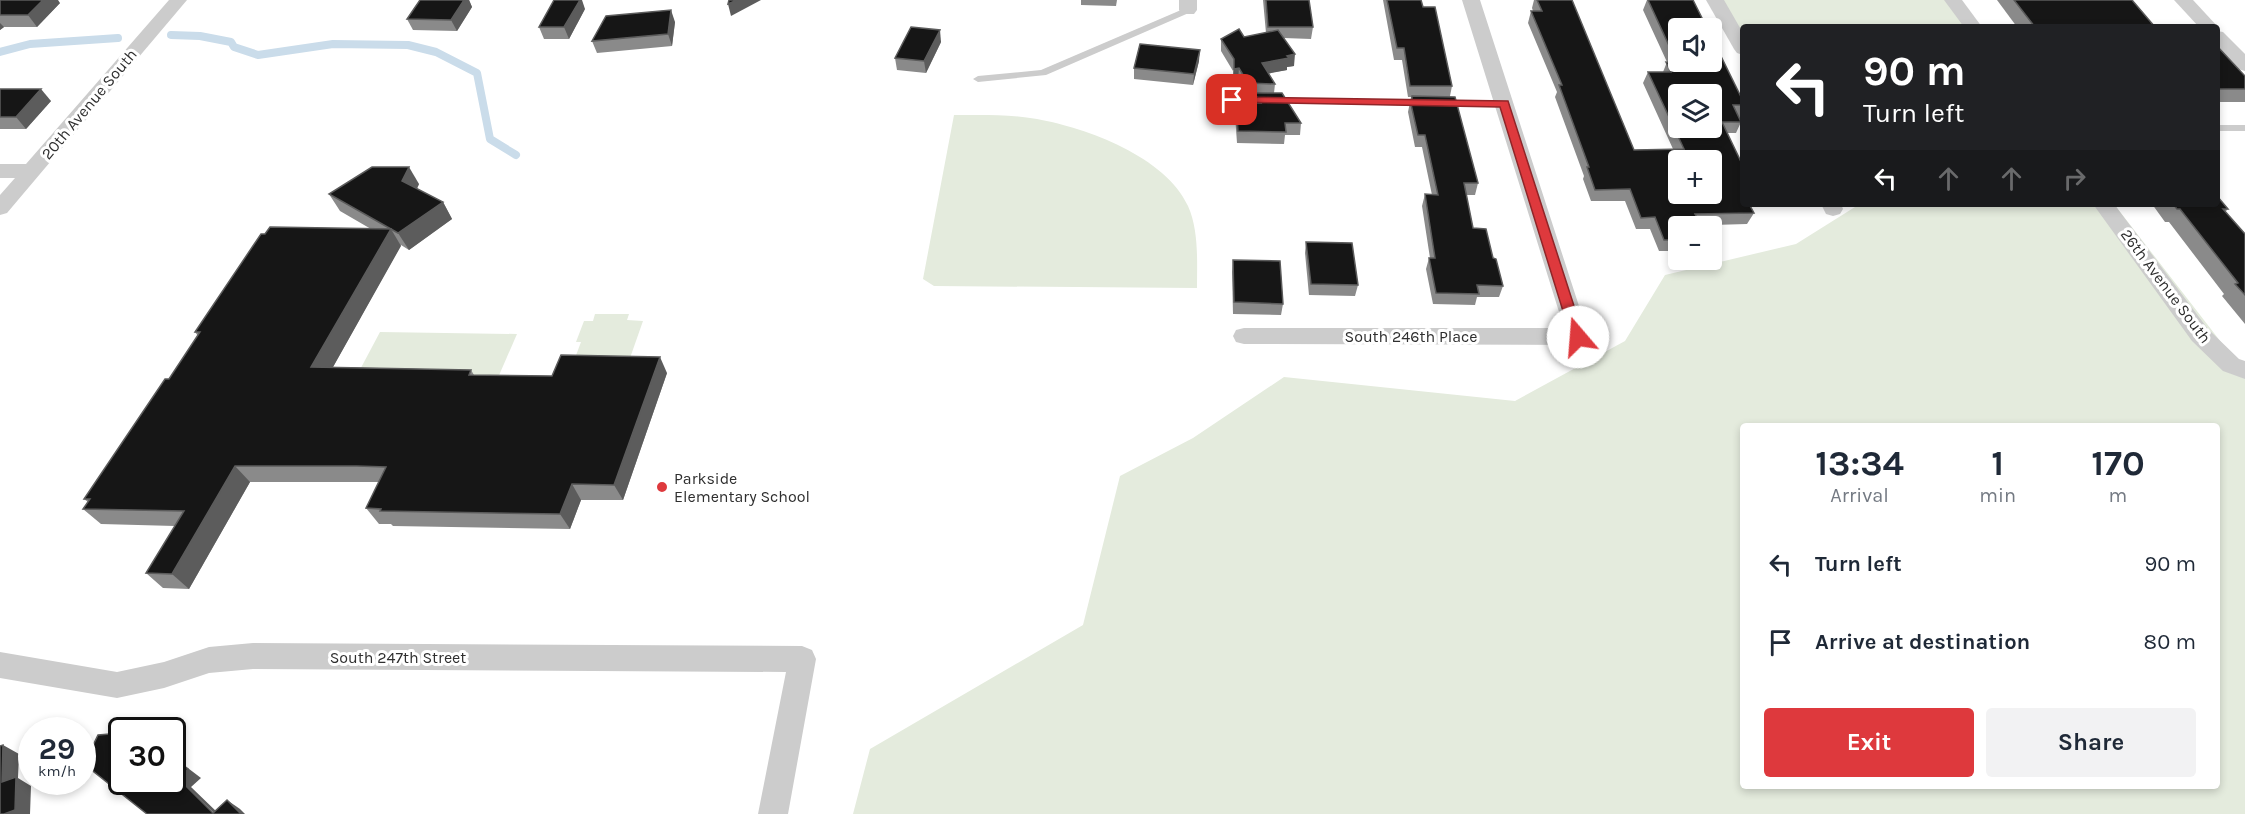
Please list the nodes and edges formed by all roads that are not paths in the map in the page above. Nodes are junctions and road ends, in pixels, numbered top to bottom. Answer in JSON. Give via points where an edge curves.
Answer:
{"nodes":[{"id":1,"x":178,"y":0,"type":"edge"},
{"id":2,"x":1471,"y":0,"type":"edge"},
{"id":3,"x":1715,"y":0,"type":"edge"},
{"id":4,"x":1953,"y":0,"type":"edge"},
{"id":5,"x":2183,"y":0,"type":"edge"},
{"id":6,"x":1188,"y":5,"type":"edge"},
{"id":7,"x":1971,"y":24,"type":"edge"},
{"id":8,"x":2205,"y":24,"type":"edge"},
{"id":9,"x":2220,"y":39,"type":"edge"},
{"id":10,"x":1740,"y":44,"type":"edge"},
{"id":11,"x":2245,"y":65,"type":"edge"},
{"id":12,"x":978,"y":79,"type":"dead end"},
{"id":13,"x":1232,"y":100,"type":"dead end"},
{"id":14,"x":1504,"y":104,"type":"junction"},
{"id":15,"x":2220,"y":128,"type":"edge"},
{"id":16,"x":2245,"y":128,"type":"edge"},
{"id":17,"x":0,"y":171,"type":"edge"},
{"id":18,"x":33,"y":171,"type":"junction"},
{"id":19,"x":2105,"y":207,"type":"edge"},
{"id":20,"x":0,"y":208,"type":"edge"},
{"id":21,"x":1244,"y":336,"type":"dead end"},
{"id":22,"x":2238,"y":367,"type":"edge"},
{"id":23,"x":0,"y":665,"type":"edge"},
{"id":24,"x":773,"y":814,"type":"edge"}],
"edges":[{"from":1,"to":18,"type":"street","name":"20th Avenue South"},
{"from":2,"to":14,"type":"street"},
{"from":3,"to":10,"type":"street"},
{"from":4,"to":7,"type":"street"},
{"from":5,"to":8,"type":"street"},
{"from":6,"to":12,"type":"lane","via":[[1050,71]]},
{"from":9,"to":11,"type":"street"},
{"from":13,"to":14,"type":"lane"},
{"from":14,"to":21,"type":"street","name":"South 246th Place","via":[[1578,337]]},
{"from":15,"to":16,"type":"lane"},
{"from":17,"to":18,"type":"street"},
{"from":18,"to":20,"type":"street","name":"20th Avenue South"},
{"from":19,"to":22,"type":"street","name":"26th Avenue South","via":[[2200,335]]},
{"from":23,"to":24,"type":"street","name":"South 247th Street","via":[[117,685],[209,660],[253,656],[801,659]]}]}
